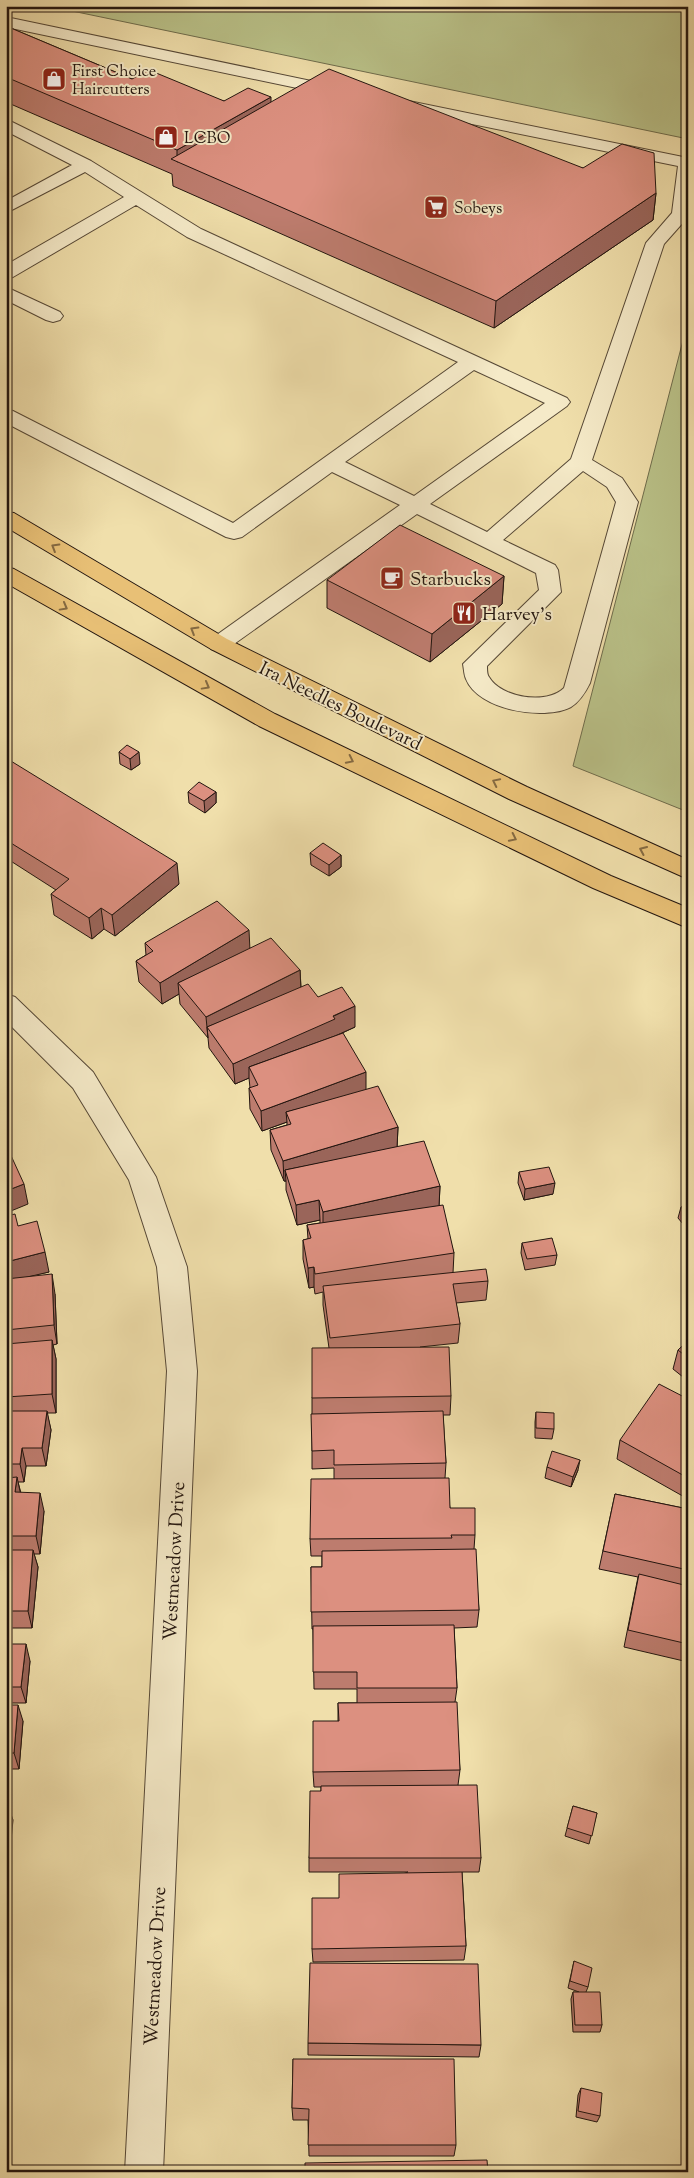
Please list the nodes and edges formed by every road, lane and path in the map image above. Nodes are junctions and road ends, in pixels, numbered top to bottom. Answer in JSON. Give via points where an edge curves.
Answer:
{"nodes":[{"id":1,"x":6,"y":22,"type":"edge"},
{"id":2,"x":356,"y":95,"type":"edge"},
{"id":3,"x":385,"y":101,"type":"edge"},
{"id":4,"x":6,"y":124,"type":"edge"},
{"id":5,"x":85,"y":166,"type":"junction"},
{"id":6,"x":137,"y":198,"type":"junction"},
{"id":7,"x":6,"y":208,"type":"edge"},
{"id":8,"x":6,"y":273,"type":"edge"},
{"id":9,"x":6,"y":293,"type":"edge"},
{"id":10,"x":53,"y":316,"type":"dead end"},
{"id":11,"x":473,"y":361,"type":"junction"},
{"id":12,"x":560,"y":402,"type":"junction"},
{"id":13,"x":6,"y":415,"type":"edge"},
{"id":14,"x":596,"y":417,"type":"junction"},
{"id":15,"x":580,"y":462,"type":"junction"},
{"id":16,"x":331,"y":463,"type":"junction"},
{"id":17,"x":415,"y":505,"type":"junction"},
{"id":18,"x":6,"y":518,"type":"edge"},
{"id":19,"x":489,"y":541,"type":"junction"},
{"id":20,"x":6,"y":574,"type":"edge"},
{"id":21,"x":219,"y":644,"type":"junction"},
{"id":22,"x":688,"y":870,"type":"edge"},
{"id":23,"x":688,"y":919,"type":"edge"},
{"id":24,"x":6,"y":1004,"type":"edge"},
{"id":25,"x":144,"y":2172,"type":"edge"}],
"edges":[{"from":1,"to":2,"type":"street"},
{"from":3,"to":14,"type":"street","via":[[686,163],[681,214],[655,242]]},
{"from":4,"to":5,"type":"street"},
{"from":5,"to":6,"type":"street"},
{"from":5,"to":7,"type":"street"},
{"from":6,"to":8,"type":"street"},
{"from":6,"to":11,"type":"street","via":[[194,233]]},
{"from":9,"to":10,"type":"street"},
{"from":11,"to":12,"type":"street"},
{"from":11,"to":16,"type":"street"},
{"from":12,"to":14,"type":"street"},
{"from":12,"to":17,"type":"street"},
{"from":13,"to":16,"type":"street","via":[[234,532]]},
{"from":14,"to":15,"type":"street"},
{"from":15,"to":19,"type":"street"},
{"from":15,"to":19,"type":"street","via":[[610,478],[623,492],[627,502],[578,682],[572,696],[558,703],[538,707],[515,702],[493,694],[477,679],[475,664],[550,592],[547,570]]},
{"from":16,"to":17,"type":"street"},
{"from":17,"to":19,"type":"street"},
{"from":17,"to":21,"type":"street"},
{"from":21,"to":18,"type":"main road","name":"Ira Needles Boulevard","one_way":true},
{"from":20,"to":23,"type":"main road","one_way":true,"via":[[267,720],[602,882]]},
{"from":22,"to":21,"type":"main road","name":"Ira Needles Boulevard","one_way":true,"via":[[518,793]]},
{"from":24,"to":25,"type":"street","name":"Westmeadow Drive","via":[[83,1080],[142,1177],[172,1267],[182,1371]]}]}
